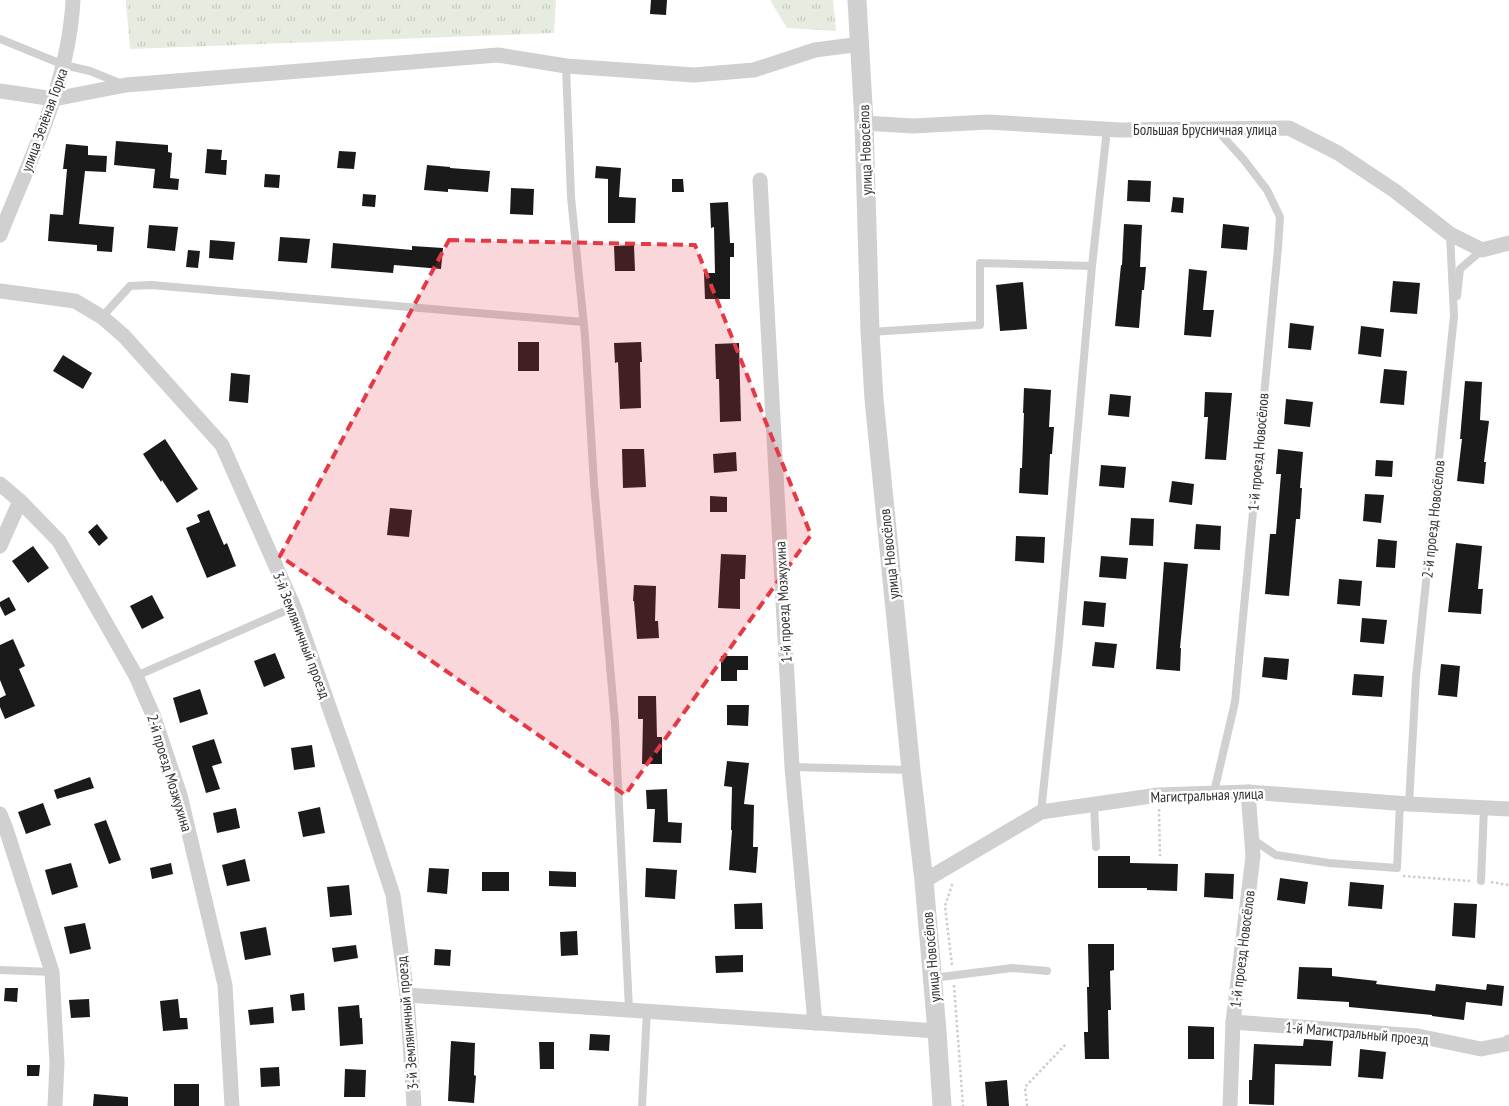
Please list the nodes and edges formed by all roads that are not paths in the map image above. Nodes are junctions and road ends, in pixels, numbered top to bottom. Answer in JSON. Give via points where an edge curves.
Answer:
{"nodes":[{"id":1,"x":73,"y":0,"type":"edge"},
{"id":2,"x":857,"y":0,"type":"edge"},
{"id":3,"x":0,"y":39,"type":"edge"},
{"id":4,"x":861,"y":44,"type":"junction"},
{"id":5,"x":64,"y":65,"type":"junction"},
{"id":6,"x":566,"y":66,"type":"junction"},
{"id":7,"x":126,"y":85,"type":"junction"},
{"id":8,"x":0,"y":91,"type":"edge"},
{"id":9,"x":54,"y":99,"type":"junction"},
{"id":10,"x":864,"y":123,"type":"junction"},
{"id":11,"x":1107,"y":129,"type":"junction"},
{"id":12,"x":1217,"y":130,"type":"junction"},
{"id":13,"x":760,"y":180,"type":"dead end"},
{"id":14,"x":1450,"y":234,"type":"junction"},
{"id":15,"x":0,"y":235,"type":"edge"},
{"id":16,"x":1509,"y":243,"type":"edge"},
{"id":17,"x":1482,"y":250,"type":"junction"},
{"id":18,"x":1092,"y":266,"type":"junction"},
{"id":19,"x":0,"y":291,"type":"edge"},
{"id":20,"x":1454,"y":316,"type":"junction"},
{"id":21,"x":102,"y":317,"type":"junction"},
{"id":22,"x":583,"y":322,"type":"junction"},
{"id":23,"x":870,"y":332,"type":"junction"},
{"id":24,"x":0,"y":484,"type":"edge"},
{"id":25,"x":20,"y":501,"type":"junction"},
{"id":26,"x":0,"y":546,"type":"edge"},
{"id":27,"x":294,"y":607,"type":"junction"},
{"id":28,"x":136,"y":676,"type":"junction"},
{"id":29,"x":792,"y":767,"type":"junction"},
{"id":30,"x":911,"y":770,"type":"junction"},
{"id":31,"x":1214,"y":792,"type":"junction"},
{"id":32,"x":1248,"y":792,"type":"junction"},
{"id":33,"x":1405,"y":803,"type":"junction"},
{"id":34,"x":1094,"y":804,"type":"junction"},
{"id":35,"x":1484,"y":808,"type":"junction"},
{"id":36,"x":1509,"y":810,"type":"edge"},
{"id":37,"x":1041,"y":812,"type":"junction"},
{"id":38,"x":0,"y":814,"type":"edge"},
{"id":39,"x":1251,"y":839,"type":"junction"},
{"id":40,"x":1096,"y":847,"type":"dead end"},
{"id":41,"x":924,"y":881,"type":"junction"},
{"id":42,"x":1481,"y":881,"type":"road end"},
{"id":43,"x":0,"y":970,"type":"edge"},
{"id":44,"x":1047,"y":971,"type":"dead end"},
{"id":45,"x":52,"y":972,"type":"junction"},
{"id":46,"x":933,"y":978,"type":"junction"},
{"id":47,"x":407,"y":995,"type":"junction"},
{"id":48,"x":629,"y":1009,"type":"junction"},
{"id":49,"x":647,"y":1010,"type":"junction"},
{"id":50,"x":1233,"y":1022,"type":"junction"},
{"id":51,"x":814,"y":1023,"type":"junction"},
{"id":52,"x":937,"y":1030,"type":"junction"},
{"id":53,"x":1509,"y":1042,"type":"edge"},
{"id":54,"x":55,"y":1106,"type":"edge"},
{"id":55,"x":232,"y":1106,"type":"edge"},
{"id":56,"x":414,"y":1106,"type":"edge"},
{"id":57,"x":642,"y":1106,"type":"edge"},
{"id":58,"x":942,"y":1106,"type":"edge"},
{"id":59,"x":1230,"y":1106,"type":"edge"}],
"edges":[{"from":1,"to":5,"type":"street","name":"улица Зелёная Горка"},
{"from":2,"to":4,"type":"street","name":"улица Новосёлов"},
{"from":3,"to":5,"type":"lane"},
{"from":4,"to":6,"type":"street","via":[[815,50],[754,70],[694,75]]},
{"from":4,"to":10,"type":"street","name":"улица Новосёлов"},
{"from":5,"to":7,"type":"lane"},
{"from":5,"to":9,"type":"street","name":"улица Зелёная Горка"},
{"from":6,"to":7,"type":"street","via":[[498,55]]},
{"from":6,"to":22,"type":"lane","via":[[571,197]]},
{"from":7,"to":9,"type":"street"},
{"from":8,"to":9,"type":"street"},
{"from":9,"to":15,"type":"street","name":"улица Зелёная Горка"},
{"from":10,"to":11,"type":"street","name":"Большая Брусничная улица","via":[[914,126],[988,122]]},
{"from":10,"to":23,"type":"street","name":"улица Новосёлов"},
{"from":11,"to":12,"type":"street","name":"Большая Брусничная улица"},
{"from":11,"to":18,"type":"lane"},
{"from":12,"to":14,"type":"street","name":"Большая Брусничная улица","via":[[1289,128],[1338,153],[1395,191]]},
{"from":12,"to":31,"type":"lane","name":"1-й проезд Новосёлов","via":[[1267,190],[1280,217],[1235,702]]},
{"from":13,"to":29,"type":"street","name":"1-й проезд Мозжухина"},
{"from":14,"to":17,"type":"street","name":"Большая Брусничная улица"},
{"from":14,"to":20,"type":"lane","name":"2-й проезд Новосёлов"},
{"from":16,"to":17,"type":"street"},
{"from":17,"to":20,"type":"lane","via":[[1460,269]]},
{"from":18,"to":23,"type":"lane","via":[[980,263],[980,325]]},
{"from":18,"to":37,"type":"lane"},
{"from":19,"to":21,"type":"street","name":"3-й Земляничный проезд","via":[[75,301]]},
{"from":20,"to":33,"type":"lane","name":"2-й проезд Новосёлов"},
{"from":21,"to":22,"type":"lane","via":[[130,286],[151,285]]},
{"from":21,"to":27,"type":"street","name":"3-й Земляничный проезд","via":[[124,336],[222,445]]},
{"from":22,"to":48,"type":"lane","via":[[615,723]]},
{"from":23,"to":30,"type":"street","name":"улица Новосёлов"},
{"from":24,"to":25,"type":"street","name":"2-й проезд Мозжухина"},
{"from":25,"to":26,"type":"street"},
{"from":25,"to":28,"type":"street","name":"2-й проезд Мозжухина","via":[[59,541]]},
{"from":27,"to":28,"type":"lane"},
{"from":27,"to":47,"type":"street","name":"3-й Земляничный проезд","via":[[393,895]]},
{"from":28,"to":55,"type":"street","name":"2-й проезд Мозжухина","via":[[180,795],[225,985]]},
{"from":29,"to":30,"type":"lane"},
{"from":29,"to":51,"type":"street","name":"1-й проезд Мозжухина"},
{"from":30,"to":41,"type":"street","name":"улица Новосёлов"},
{"from":31,"to":32,"type":"street","name":"Магистральная улица"},
{"from":31,"to":34,"type":"street","name":"Магистральная улица","via":[[1158,795]]},
{"from":32,"to":33,"type":"street","name":"Магистральная улица"},
{"from":32,"to":39,"type":"street","name":"1-й проезд Новосёлов"},
{"from":33,"to":35,"type":"street","name":"Магистральная улица"},
{"from":33,"to":39,"type":"lane","name":"2-й проезд Новосёлов","via":[[1397,868],[1276,855]]},
{"from":34,"to":37,"type":"street","name":"Магистральная улица"},
{"from":34,"to":40,"type":"lane"},
{"from":35,"to":36,"type":"street","name":"Магистральная улица"},
{"from":35,"to":42,"type":"lane"},
{"from":37,"to":41,"type":"street","name":"Магистральная улица"},
{"from":38,"to":45,"type":"street"},
{"from":39,"to":50,"type":"street","name":"1-й проезд Новосёлов","via":[[1253,856]]},
{"from":41,"to":46,"type":"street","name":"улица Новосёлов"},
{"from":43,"to":45,"type":"lane"},
{"from":44,"to":46,"type":"lane","via":[[1012,968]]},
{"from":45,"to":54,"type":"street","via":[[57,1063]]},
{"from":46,"to":52,"type":"street","name":"улица Новосёлов"},
{"from":47,"to":48,"type":"street"},
{"from":47,"to":56,"type":"street","name":"3-й Земляничный проезд"},
{"from":48,"to":49,"type":"street"},
{"from":49,"to":51,"type":"street"},
{"from":49,"to":57,"type":"lane"},
{"from":50,"to":53,"type":"street","name":"1-й Магистральный проезд","via":[[1418,1036],[1481,1049]]},
{"from":50,"to":59,"type":"street","name":"1-й проезд Новосёлов"},
{"from":51,"to":52,"type":"street"},
{"from":52,"to":58,"type":"street","name":"улица Новосёлов"}]}
